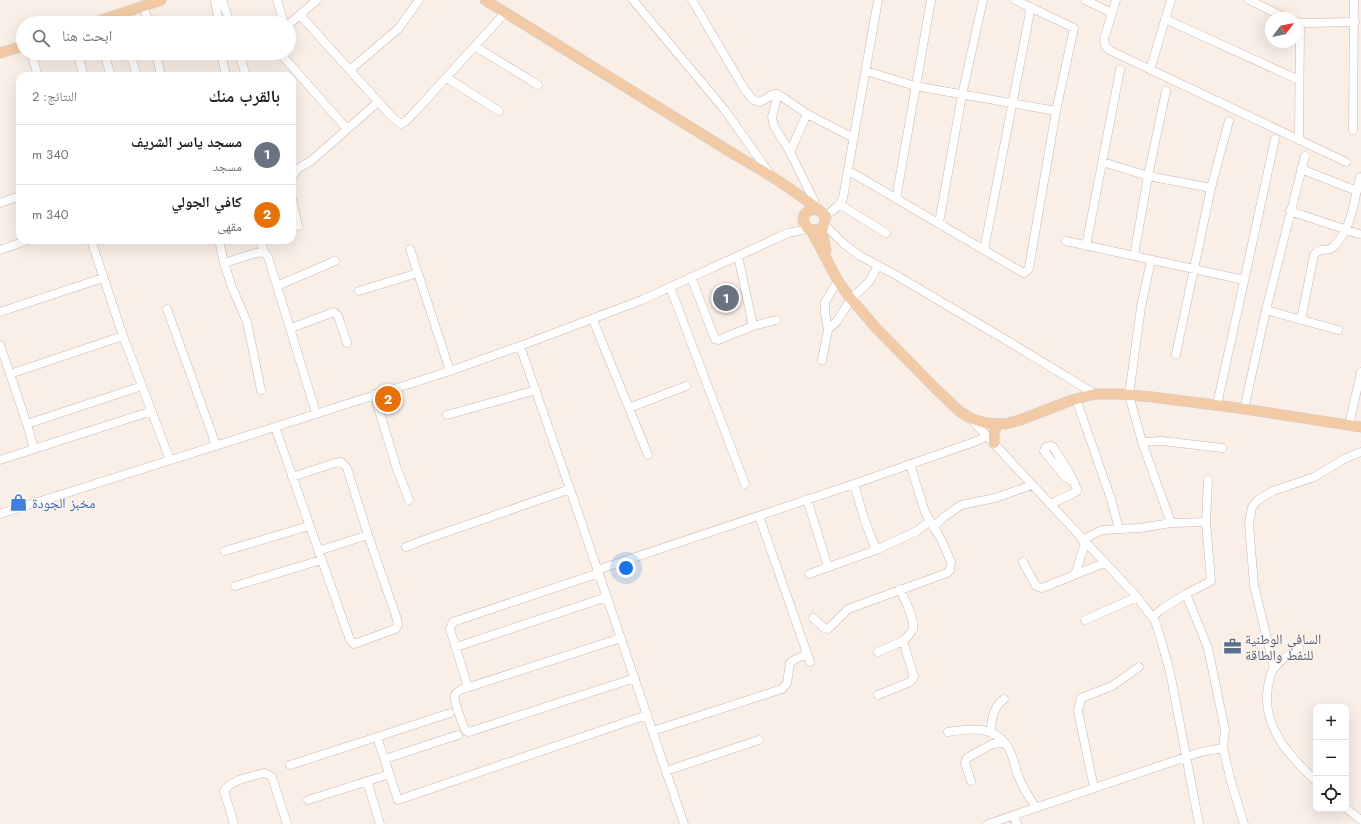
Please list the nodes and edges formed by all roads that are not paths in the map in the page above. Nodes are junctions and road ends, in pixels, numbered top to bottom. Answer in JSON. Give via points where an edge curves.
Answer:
{"nodes":[{"id":1,"x":161,"y":0,"type":"edge"},
{"id":2,"x":215,"y":0,"type":"edge"},
{"id":3,"x":222,"y":0,"type":"edge"},
{"id":4,"x":277,"y":0,"type":"edge"},
{"id":5,"x":317,"y":0,"type":"edge"},
{"id":6,"x":419,"y":0,"type":"edge"},
{"id":7,"x":485,"y":0,"type":"edge"},
{"id":8,"x":633,"y":0,"type":"edge"},
{"id":9,"x":692,"y":0,"type":"edge"},
{"id":10,"x":878,"y":0,"type":"edge"},
{"id":11,"x":931,"y":0,"type":"edge"},
{"id":12,"x":983,"y":0,"type":"edge"},
{"id":13,"x":1015,"y":0,"type":"edge"},
{"id":14,"x":1085,"y":0,"type":"edge"},
{"id":15,"x":1116,"y":0,"type":"edge"},
{"id":16,"x":1171,"y":0,"type":"edge"},
{"id":17,"x":1249,"y":0,"type":"edge"},
{"id":18,"x":1354,"y":0,"type":"edge"},
{"id":19,"x":144,"y":6,"type":"junction"},
{"id":20,"x":1031,"y":7,"type":"junction"},
{"id":21,"x":1274,"y":12,"type":"edge"},
{"id":22,"x":505,"y":13,"type":"junction"},
{"id":23,"x":1112,"y":13,"type":"junction"},
{"id":24,"x":300,"y":15,"type":"junction"},
{"id":25,"x":125,"y":16,"type":"edge"},
{"id":26,"x":146,"y":16,"type":"edge"},
{"id":27,"x":218,"y":16,"type":"edge"},
{"id":28,"x":228,"y":16,"type":"edge"},
{"id":29,"x":282,"y":16,"type":"edge"},
{"id":30,"x":296,"y":18,"type":"edge"},
{"id":31,"x":1165,"y":19,"type":"junction"},
{"id":32,"x":1301,"y":22,"type":"edge"},
{"id":33,"x":1354,"y":22,"type":"junction"},
{"id":34,"x":476,"y":47,"type":"junction"},
{"id":35,"x":16,"y":48,"type":"edge"},
{"id":36,"x":1298,"y":48,"type":"edge"},
{"id":37,"x":0,"y":53,"type":"edge"},
{"id":38,"x":33,"y":60,"type":"edge"},
{"id":39,"x":79,"y":60,"type":"edge"},
{"id":40,"x":106,"y":60,"type":"edge"},
{"id":41,"x":132,"y":60,"type":"edge"},
{"id":42,"x":158,"y":60,"type":"edge"},
{"id":43,"x":223,"y":60,"type":"edge"},
{"id":44,"x":241,"y":60,"type":"edge"},
{"id":45,"x":286,"y":60,"type":"edge"},
{"id":46,"x":350,"y":70,"type":"junction"},
{"id":47,"x":1120,"y":70,"type":"dead end"},
{"id":48,"x":1150,"y":70,"type":"junction"},
{"id":49,"x":866,"y":71,"type":"junction"},
{"id":50,"x":37,"y":72,"type":"edge"},
{"id":51,"x":83,"y":72,"type":"edge"},
{"id":52,"x":110,"y":72,"type":"edge"},
{"id":53,"x":136,"y":72,"type":"edge"},
{"id":54,"x":160,"y":72,"type":"edge"},
{"id":55,"x":225,"y":72,"type":"edge"},
{"id":56,"x":245,"y":72,"type":"edge"},
{"id":57,"x":447,"y":78,"type":"junction"},
{"id":58,"x":1300,"y":80,"type":"junction"},
{"id":59,"x":538,"y":85,"type":"dead end"},
{"id":60,"x":915,"y":86,"type":"junction"},
{"id":61,"x":1166,"y":91,"type":"dead end"},
{"id":62,"x":778,"y":94,"type":"junction"},
{"id":63,"x":962,"y":96,"type":"junction"},
{"id":64,"x":378,"y":102,"type":"junction"},
{"id":65,"x":1012,"y":104,"type":"junction"},
{"id":66,"x":500,"y":111,"type":"dead end"},
{"id":67,"x":1056,"y":111,"type":"junction"},
{"id":68,"x":807,"y":114,"type":"junction"},
{"id":69,"x":1228,"y":121,"type":"dead end"},
{"id":70,"x":347,"y":129,"type":"junction"},
{"id":71,"x":1353,"y":130,"type":"dead end"},
{"id":72,"x":854,"y":138,"type":"junction"},
{"id":73,"x":1275,"y":140,"type":"dead end"},
{"id":74,"x":1299,"y":140,"type":"junction"},
{"id":75,"x":790,"y":152,"type":"junction"},
{"id":76,"x":1305,"y":156,"type":"dead end"},
{"id":77,"x":1102,"y":162,"type":"junction"},
{"id":78,"x":1346,"y":162,"type":"dead end"},
{"id":79,"x":1301,"y":169,"type":"junction"},
{"id":80,"x":296,"y":171,"type":"edge"},
{"id":81,"x":848,"y":171,"type":"junction"},
{"id":82,"x":771,"y":175,"type":"junction"},
{"id":83,"x":1148,"y":176,"type":"junction"},
{"id":84,"x":1360,"y":177,"type":"dead end"},
{"id":85,"x":1211,"y":188,"type":"junction"},
{"id":86,"x":792,"y":189,"type":"junction"},
{"id":87,"x":1357,"y":191,"type":"junction"},
{"id":88,"x":16,"y":197,"type":"edge"},
{"id":89,"x":896,"y":199,"type":"junction"},
{"id":90,"x":0,"y":203,"type":"edge"},
{"id":91,"x":839,"y":204,"type":"junction"},
{"id":92,"x":1290,"y":211,"type":"junction"},
{"id":93,"x":296,"y":217,"type":"edge"},
{"id":94,"x":804,"y":217,"type":"junction"},
{"id":95,"x":822,"y":217,"type":"junction"},
{"id":96,"x":939,"y":224,"type":"junction"},
{"id":97,"x":298,"y":226,"type":"dead end"},
{"id":98,"x":810,"y":230,"type":"junction"},
{"id":99,"x":1347,"y":230,"type":"junction"},
{"id":100,"x":788,"y":233,"type":"junction"},
{"id":101,"x":886,"y":233,"type":"dead end"},
{"id":102,"x":1359,"y":234,"type":"dead end"},
{"id":103,"x":1066,"y":241,"type":"dead end"},
{"id":104,"x":17,"y":244,"type":"edge"},
{"id":105,"x":92,"y":244,"type":"edge"},
{"id":106,"x":220,"y":244,"type":"edge"},
{"id":107,"x":261,"y":244,"type":"edge"},
{"id":108,"x":1086,"y":246,"type":"junction"},
{"id":109,"x":410,"y":249,"type":"dead end"},
{"id":110,"x":0,"y":250,"type":"edge"},
{"id":111,"x":984,"y":250,"type":"junction"},
{"id":112,"x":264,"y":252,"type":"junction"},
{"id":113,"x":738,"y":256,"type":"junction"},
{"id":114,"x":1134,"y":256,"type":"junction"},
{"id":115,"x":1151,"y":260,"type":"junction"},
{"id":116,"x":336,"y":261,"type":"dead end"},
{"id":117,"x":224,"y":263,"type":"junction"},
{"id":118,"x":830,"y":264,"type":"junction"},
{"id":119,"x":878,"y":266,"type":"junction"},
{"id":120,"x":1194,"y":270,"type":"junction"},
{"id":121,"x":418,"y":273,"type":"junction"},
{"id":122,"x":691,"y":277,"type":"junction"},
{"id":123,"x":103,"y":278,"type":"junction"},
{"id":124,"x":1244,"y":280,"type":"junction"},
{"id":125,"x":838,"y":281,"type":"junction"},
{"id":126,"x":277,"y":286,"type":"junction"},
{"id":127,"x":670,"y":287,"type":"junction"},
{"id":128,"x":359,"y":291,"type":"dead end"},
{"id":129,"x":850,"y":299,"type":"junction"},
{"id":130,"x":167,"y":309,"type":"dead end"},
{"id":131,"x":1266,"y":310,"type":"junction"},
{"id":132,"x":0,"y":312,"type":"edge"},
{"id":133,"x":592,"y":320,"type":"junction"},
{"id":134,"x":776,"y":320,"type":"dead end"},
{"id":135,"x":1301,"y":320,"type":"junction"},
{"id":136,"x":753,"y":326,"type":"junction"},
{"id":137,"x":291,"y":328,"type":"junction"},
{"id":138,"x":828,"y":330,"type":"junction"},
{"id":139,"x":1338,"y":330,"type":"dead end"},
{"id":140,"x":123,"y":336,"type":"junction"},
{"id":141,"x":347,"y":343,"type":"dead end"},
{"id":142,"x":0,"y":345,"type":"edge"},
{"id":143,"x":520,"y":346,"type":"junction"},
{"id":144,"x":1176,"y":354,"type":"dead end"},
{"id":145,"x":822,"y":360,"type":"dead end"},
{"id":146,"x":450,"y":371,"type":"junction"},
{"id":147,"x":10,"y":374,"type":"junction"},
{"id":148,"x":1361,"y":376,"type":"edge"},
{"id":149,"x":142,"y":386,"type":"junction"},
{"id":150,"x":686,"y":386,"type":"dead end"},
{"id":151,"x":260,"y":390,"type":"dead end"},
{"id":152,"x":536,"y":390,"type":"junction"},
{"id":153,"x":374,"y":394,"type":"junction"},
{"id":154,"x":1095,"y":394,"type":"junction"},
{"id":155,"x":1129,"y":395,"type":"junction"},
{"id":156,"x":1076,"y":399,"type":"junction"},
{"id":157,"x":1217,"y":405,"type":"junction"},
{"id":158,"x":629,"y":408,"type":"junction"},
{"id":159,"x":1244,"y":409,"type":"junction"},
{"id":160,"x":152,"y":411,"type":"junction"},
{"id":161,"x":316,"y":413,"type":"junction"},
{"id":162,"x":447,"y":416,"type":"dead end"},
{"id":163,"x":970,"y":418,"type":"junction"},
{"id":164,"x":27,"y":424,"type":"junction"},
{"id":165,"x":998,"y":424,"type":"junction"},
{"id":166,"x":1349,"y":425,"type":"junction"},
{"id":167,"x":275,"y":427,"type":"junction"},
{"id":168,"x":1361,"y":427,"type":"edge"},
{"id":169,"x":990,"y":440,"type":"junction"},
{"id":170,"x":1142,"y":442,"type":"junction"},
{"id":171,"x":216,"y":445,"type":"junction"},
{"id":172,"x":1222,"y":448,"type":"dead end"},
{"id":173,"x":34,"y":449,"type":"junction"},
{"id":174,"x":1361,"y":452,"type":"edge"},
{"id":175,"x":648,"y":455,"type":"dead end"},
{"id":176,"x":0,"y":460,"type":"edge"},
{"id":177,"x":170,"y":460,"type":"junction"},
{"id":178,"x":910,"y":464,"type":"junction"},
{"id":179,"x":292,"y":477,"type":"junction"},
{"id":180,"x":1208,"y":480,"type":"dead end"},
{"id":181,"x":1074,"y":482,"type":"dead end"},
{"id":182,"x":745,"y":484,"type":"dead end"},
{"id":183,"x":854,"y":484,"type":"junction"},
{"id":184,"x":1032,"y":486,"type":"junction"},
{"id":185,"x":570,"y":489,"type":"junction"},
{"id":186,"x":807,"y":499,"type":"junction"},
{"id":187,"x":409,"y":500,"type":"dead end"},
{"id":188,"x":1050,"y":504,"type":"junction"},
{"id":189,"x":0,"y":514,"type":"edge"},
{"id":190,"x":759,"y":516,"type":"junction"},
{"id":191,"x":1206,"y":522,"type":"junction"},
{"id":192,"x":1171,"y":523,"type":"junction"},
{"id":193,"x":932,"y":524,"type":"junction"},
{"id":194,"x":309,"y":526,"type":"junction"},
{"id":195,"x":1119,"y":529,"type":"junction"},
{"id":196,"x":368,"y":535,"type":"junction"},
{"id":197,"x":1084,"y":542,"type":"junction"},
{"id":198,"x":406,"y":547,"type":"dead end"},
{"id":199,"x":876,"y":550,"type":"junction"},
{"id":200,"x":225,"y":551,"type":"dead end"},
{"id":201,"x":318,"y":551,"type":"junction"},
{"id":202,"x":321,"y":560,"type":"junction"},
{"id":203,"x":1023,"y":562,"type":"dead end"},
{"id":204,"x":1104,"y":563,"type":"junction"},
{"id":205,"x":828,"y":567,"type":"junction"},
{"id":206,"x":598,"y":571,"type":"junction"},
{"id":207,"x":809,"y":574,"type":"dead end"},
{"id":208,"x":1075,"y":575,"type":"junction"},
{"id":209,"x":235,"y":586,"type":"dead end"},
{"id":210,"x":900,"y":589,"type":"junction"},
{"id":211,"x":1186,"y":594,"type":"junction"},
{"id":212,"x":607,"y":597,"type":"junction"},
{"id":213,"x":1137,"y":597,"type":"junction"},
{"id":214,"x":1152,"y":617,"type":"junction"},
{"id":215,"x":813,"y":618,"type":"dead end"},
{"id":216,"x":1086,"y":620,"type":"dead end"},
{"id":217,"x":621,"y":638,"type":"junction"},
{"id":218,"x":902,"y":641,"type":"junction"},
{"id":219,"x":456,"y":647,"type":"junction"},
{"id":220,"x":1299,"y":648,"type":"dead end"},
{"id":221,"x":878,"y":652,"type":"dead end"},
{"id":222,"x":807,"y":654,"type":"junction"},
{"id":223,"x":810,"y":662,"type":"dead end"},
{"id":224,"x":1139,"y":667,"type":"dead end"},
{"id":225,"x":1274,"y":668,"type":"junction"},
{"id":226,"x":635,"y":678,"type":"junction"},
{"id":227,"x":468,"y":687,"type":"junction"},
{"id":228,"x":878,"y":695,"type":"dead end"},
{"id":229,"x":1004,"y":700,"type":"dead end"},
{"id":230,"x":450,"y":713,"type":"dead end"},
{"id":231,"x":647,"y":715,"type":"junction"},
{"id":232,"x":653,"y":732,"type":"junction"},
{"id":233,"x":948,"y":732,"type":"dead end"},
{"id":234,"x":991,"y":732,"type":"junction"},
{"id":235,"x":458,"y":735,"type":"dead end"},
{"id":236,"x":378,"y":737,"type":"junction"},
{"id":237,"x":758,"y":740,"type":"dead end"},
{"id":238,"x":1004,"y":743,"type":"junction"},
{"id":239,"x":1223,"y":748,"type":"junction"},
{"id":240,"x":1186,"y":757,"type":"junction"},
{"id":241,"x":385,"y":760,"type":"junction"},
{"id":242,"x":290,"y":765,"type":"dead end"},
{"id":243,"x":666,"y":771,"type":"junction"},
{"id":244,"x":390,"y":774,"type":"junction"},
{"id":245,"x":1313,"y":778,"type":"edge"},
{"id":246,"x":367,"y":781,"type":"junction"},
{"id":247,"x":971,"y":781,"type":"dead end"},
{"id":248,"x":1094,"y":788,"type":"junction"},
{"id":249,"x":308,"y":800,"type":"dead end"},
{"id":250,"x":1036,"y":808,"type":"junction"},
{"id":251,"x":1349,"y":810,"type":"edge"},
{"id":252,"x":1013,"y":816,"type":"junction"},
{"id":253,"x":1359,"y":816,"type":"edge"},
{"id":254,"x":234,"y":824,"type":"edge"},
{"id":255,"x":287,"y":824,"type":"edge"},
{"id":256,"x":380,"y":824,"type":"edge"},
{"id":257,"x":684,"y":824,"type":"edge"},
{"id":258,"x":988,"y":824,"type":"edge"},
{"id":259,"x":1017,"y":824,"type":"edge"},
{"id":260,"x":1199,"y":824,"type":"edge"},
{"id":261,"x":1244,"y":824,"type":"edge"}],
"edges":[{"from":1,"to":19,"type":"main road"},
{"from":2,"to":27,"type":"street"},
{"from":3,"to":28,"type":"street"},
{"from":4,"to":29,"type":"street"},
{"from":5,"to":24,"type":"street"},
{"from":6,"to":46,"type":"street","via":[[399,28]]},
{"from":7,"to":22,"type":"main road"},
{"from":8,"to":82,"type":"street","via":[[724,109]]},
{"from":9,"to":62,"type":"street","via":[[753,100],[760,102]]},
{"from":10,"to":49,"type":"street"},
{"from":11,"to":60,"type":"street"},
{"from":12,"to":63,"type":"street"},
{"from":13,"to":20,"type":"street"},
{"from":14,"to":23,"type":"street"},
{"from":15,"to":23,"type":"street"},
{"from":16,"to":31,"type":"street"},
{"from":17,"to":21,"type":"street"},
{"from":18,"to":33,"type":"street"},
{"from":19,"to":25,"type":"main road"},
{"from":19,"to":26,"type":"street"},
{"from":20,"to":65,"type":"street"},
{"from":20,"to":67,"type":"street","via":[[1074,28]]},
{"from":22,"to":34,"type":"street"},
{"from":22,"to":82,"type":"main road"},
{"from":23,"to":48,"type":"street","via":[[1104,39],[1105,45],[1112,52]]},
{"from":24,"to":30,"type":"street"},
{"from":24,"to":46,"type":"street"},
{"from":31,"to":48,"type":"street"},
{"from":31,"to":58,"type":"street"},
{"from":32,"to":33,"type":"street"},
{"from":33,"to":71,"type":"street"},
{"from":34,"to":57,"type":"street"},
{"from":34,"to":59,"type":"street"},
{"from":35,"to":37,"type":"main road"},
{"from":36,"to":58,"type":"street"},
{"from":38,"to":50,"type":"street"},
{"from":39,"to":51,"type":"street"},
{"from":40,"to":52,"type":"street"},
{"from":41,"to":53,"type":"street"},
{"from":42,"to":54,"type":"street"},
{"from":43,"to":55,"type":"street"},
{"from":44,"to":56,"type":"street"},
{"from":45,"to":70,"type":"street"},
{"from":46,"to":64,"type":"street"},
{"from":47,"to":77,"type":"street"},
{"from":48,"to":74,"type":"street"},
{"from":49,"to":60,"type":"street"},
{"from":49,"to":72,"type":"street"},
{"from":57,"to":64,"type":"street","via":[[404,123],[397,122]]},
{"from":57,"to":66,"type":"street"},
{"from":58,"to":74,"type":"street"},
{"from":60,"to":63,"type":"street"},
{"from":60,"to":89,"type":"street"},
{"from":61,"to":83,"type":"street"},
{"from":62,"to":68,"type":"street"},
{"from":62,"to":75,"type":"street","via":[[772,117],[774,126]]},
{"from":63,"to":65,"type":"street"},
{"from":63,"to":96,"type":"street"},
{"from":64,"to":70,"type":"street"},
{"from":65,"to":67,"type":"street"},
{"from":65,"to":111,"type":"street"},
{"from":67,"to":111,"type":"street","via":[[1029,268],[1024,273]]},
{"from":68,"to":72,"type":"street"},
{"from":68,"to":75,"type":"street"},
{"from":69,"to":85,"type":"street"},
{"from":70,"to":80,"type":"street"},
{"from":72,"to":81,"type":"street"},
{"from":73,"to":124,"type":"street"},
{"from":74,"to":78,"type":"street"},
{"from":75,"to":95,"type":"street"},
{"from":76,"to":79,"type":"street"},
{"from":77,"to":83,"type":"street"},
{"from":77,"to":108,"type":"street"},
{"from":79,"to":87,"type":"street"},
{"from":79,"to":92,"type":"street"},
{"from":81,"to":89,"type":"street"},
{"from":81,"to":91,"type":"street","via":[[843,198]]},
{"from":82,"to":86,"type":"main road"},
{"from":83,"to":85,"type":"street"},
{"from":83,"to":114,"type":"street"},
{"from":84,"to":87,"type":"street"},
{"from":85,"to":120,"type":"street"},
{"from":86,"to":94,"type":"main road","via":[[800,200]]},
{"from":86,"to":95,"type":"main road","via":[[803,196]]},
{"from":87,"to":99,"type":"street"},
{"from":88,"to":90,"type":"street"},
{"from":89,"to":96,"type":"street"},
{"from":91,"to":95,"type":"street"},
{"from":91,"to":101,"type":"street"},
{"from":92,"to":99,"type":"street"},
{"from":92,"to":131,"type":"street"},
{"from":93,"to":97,"type":"street"},
{"from":94,"to":95,"type":"main road","via":[[808,211]]},
{"from":94,"to":98,"type":"main road","via":[[804,224]]},
{"from":94,"to":100,"type":"street"},
{"from":95,"to":98,"type":"main road","via":[[817,230]]},
{"from":95,"to":118,"type":"main road","via":[[824,242]]},
{"from":95,"to":119,"type":"street","via":[[849,248]]},
{"from":96,"to":111,"type":"street"},
{"from":98,"to":100,"type":"street"},
{"from":98,"to":118,"type":"main road"},
{"from":99,"to":102,"type":"street"},
{"from":99,"to":135,"type":"street","via":[[1333,247],[1320,250],[1314,255]]},
{"from":100,"to":113,"type":"street"},
{"from":103,"to":108,"type":"street"},
{"from":104,"to":110,"type":"street"},
{"from":105,"to":123,"type":"street"},
{"from":106,"to":117,"type":"street"},
{"from":107,"to":112,"type":"street"},
{"from":108,"to":114,"type":"street"},
{"from":109,"to":121,"type":"street"},
{"from":112,"to":117,"type":"street"},
{"from":112,"to":126,"type":"street"},
{"from":113,"to":122,"type":"street"},
{"from":113,"to":136,"type":"street"},
{"from":114,"to":115,"type":"street"},
{"from":115,"to":120,"type":"street"},
{"from":115,"to":155,"type":"street","via":[[1141,307]]},
{"from":116,"to":126,"type":"street"},
{"from":117,"to":151,"type":"street","via":[[247,322]]},
{"from":118,"to":125,"type":"main road"},
{"from":119,"to":129,"type":"street","via":[[870,282]]},
{"from":119,"to":154,"type":"street"},
{"from":120,"to":124,"type":"street"},
{"from":120,"to":144,"type":"street"},
{"from":121,"to":128,"type":"street"},
{"from":121,"to":146,"type":"street"},
{"from":122,"to":127,"type":"street"},
{"from":122,"to":136,"type":"street","via":[[715,339]]},
{"from":123,"to":132,"type":"street"},
{"from":123,"to":140,"type":"street"},
{"from":124,"to":157,"type":"street"},
{"from":125,"to":129,"type":"main road"},
{"from":125,"to":138,"type":"street","via":[[825,302]]},
{"from":126,"to":137,"type":"street"},
{"from":127,"to":133,"type":"street"},
{"from":127,"to":182,"type":"street"},
{"from":129,"to":138,"type":"street","via":[[837,321]]},
{"from":129,"to":163,"type":"main road","via":[[942,395]]},
{"from":130,"to":171,"type":"street"},
{"from":131,"to":135,"type":"street"},
{"from":131,"to":159,"type":"street"},
{"from":133,"to":143,"type":"street"},
{"from":133,"to":158,"type":"street"},
{"from":134,"to":136,"type":"street"},
{"from":135,"to":139,"type":"street"},
{"from":137,"to":141,"type":"street","via":[[334,312],[338,316]]},
{"from":137,"to":161,"type":"street"},
{"from":138,"to":145,"type":"street"},
{"from":140,"to":147,"type":"street"},
{"from":140,"to":149,"type":"street"},
{"from":142,"to":147,"type":"street"},
{"from":143,"to":146,"type":"street"},
{"from":143,"to":152,"type":"street"},
{"from":146,"to":153,"type":"street"},
{"from":147,"to":164,"type":"street"},
{"from":148,"to":166,"type":"street"},
{"from":149,"to":160,"type":"street"},
{"from":149,"to":164,"type":"street"},
{"from":150,"to":158,"type":"street"},
{"from":152,"to":162,"type":"street"},
{"from":152,"to":185,"type":"street"},
{"from":153,"to":161,"type":"street"},
{"from":153,"to":187,"type":"street"},
{"from":154,"to":155,"type":"main road"},
{"from":154,"to":156,"type":"main road"},
{"from":155,"to":157,"type":"main road"},
{"from":155,"to":170,"type":"street"},
{"from":156,"to":165,"type":"main road","via":[[1020,420]]},
{"from":156,"to":195,"type":"street"},
{"from":157,"to":159,"type":"main road"},
{"from":158,"to":175,"type":"street"},
{"from":159,"to":166,"type":"main road"},
{"from":160,"to":173,"type":"street"},
{"from":160,"to":177,"type":"street"},
{"from":161,"to":167,"type":"street"},
{"from":163,"to":165,"type":"main road"},
{"from":163,"to":169,"type":"street"},
{"from":164,"to":173,"type":"street"},
{"from":165,"to":169,"type":"main road"},
{"from":166,"to":168,"type":"main road"},
{"from":167,"to":171,"type":"street"},
{"from":167,"to":179,"type":"street"},
{"from":169,"to":178,"type":"street"},
{"from":169,"to":184,"type":"street"},
{"from":170,"to":172,"type":"street","via":[[1162,441]]},
{"from":170,"to":192,"type":"street"},
{"from":171,"to":177,"type":"street"},
{"from":173,"to":176,"type":"street"},
{"from":174,"to":225,"type":"street","via":[[1314,477],[1273,491],[1252,507],[1248,524],[1254,585]]},
{"from":177,"to":189,"type":"street"},
{"from":178,"to":183,"type":"street"},
{"from":178,"to":193,"type":"street","via":[[922,505]]},
{"from":179,"to":194,"type":"street"},
{"from":179,"to":196,"type":"street","via":[[334,463],[341,462],[345,465]]},
{"from":180,"to":191,"type":"street"},
{"from":181,"to":188,"type":"street","via":[[1076,492]]},
{"from":183,"to":186,"type":"street"},
{"from":183,"to":199,"type":"street"},
{"from":184,"to":188,"type":"street"},
{"from":184,"to":193,"type":"street","via":[[995,498],[961,505]]},
{"from":185,"to":198,"type":"street"},
{"from":185,"to":206,"type":"street"},
{"from":186,"to":190,"type":"street"},
{"from":186,"to":205,"type":"street"},
{"from":188,"to":197,"type":"street"},
{"from":190,"to":206,"type":"street"},
{"from":190,"to":222,"type":"street"},
{"from":191,"to":192,"type":"street"},
{"from":191,"to":211,"type":"street","via":[[1211,581]]},
{"from":192,"to":195,"type":"street"},
{"from":193,"to":199,"type":"street"},
{"from":193,"to":210,"type":"street","via":[[951,562],[950,570]]},
{"from":194,"to":200,"type":"street"},
{"from":194,"to":201,"type":"street"},
{"from":195,"to":197,"type":"street","via":[[1102,530]]},
{"from":196,"to":201,"type":"street"},
{"from":196,"to":202,"type":"street","via":[[397,620],[398,625],[392,631],[354,644],[350,640]]},
{"from":197,"to":204,"type":"street"},
{"from":197,"to":208,"type":"street"},
{"from":199,"to":205,"type":"street"},
{"from":201,"to":202,"type":"street"},
{"from":202,"to":209,"type":"street"},
{"from":203,"to":208,"type":"street","via":[[1036,586],[1040,588]]},
{"from":204,"to":208,"type":"street"},
{"from":204,"to":213,"type":"street"},
{"from":205,"to":207,"type":"street"},
{"from":206,"to":212,"type":"street"},
{"from":206,"to":219,"type":"street","via":[[456,620],[450,629]]},
{"from":210,"to":215,"type":"street","via":[[848,609],[828,629]]},
{"from":210,"to":218,"type":"street","via":[[913,623],[913,630]]},
{"from":211,"to":214,"type":"street"},
{"from":211,"to":239,"type":"street","via":[[1208,648],[1225,730]]},
{"from":212,"to":217,"type":"street"},
{"from":212,"to":219,"type":"street"},
{"from":213,"to":214,"type":"street"},
{"from":213,"to":216,"type":"street"},
{"from":214,"to":240,"type":"street","via":[[1170,672]]},
{"from":217,"to":226,"type":"street"},
{"from":217,"to":227,"type":"street"},
{"from":218,"to":221,"type":"street"},
{"from":218,"to":228,"type":"street","via":[[913,679]]},
{"from":219,"to":227,"type":"street"},
{"from":220,"to":225,"type":"street"},
{"from":222,"to":223,"type":"street"},
{"from":222,"to":232,"type":"street","via":[[790,663],[787,683],[782,690]]},
{"from":224,"to":248,"type":"street","via":[[1112,686],[1081,698],[1078,710]]},
{"from":225,"to":245,"type":"street","via":[[1267,693],[1271,721],[1289,754]]},
{"from":226,"to":227,"type":"street","via":[[468,732],[463,725],[455,696],[457,692]]},
{"from":226,"to":231,"type":"street"},
{"from":229,"to":234,"type":"street","via":[[999,702],[995,709],[991,720]]},
{"from":230,"to":236,"type":"street"},
{"from":231,"to":232,"type":"street"},
{"from":231,"to":244,"type":"street","via":[[398,800]]},
{"from":232,"to":243,"type":"street"},
{"from":233,"to":234,"type":"street","via":[[976,728]]},
{"from":234,"to":238,"type":"street"},
{"from":235,"to":241,"type":"street"},
{"from":236,"to":241,"type":"street"},
{"from":236,"to":242,"type":"street"},
{"from":237,"to":243,"type":"street"},
{"from":238,"to":247,"type":"street","via":[[992,744],[967,758],[965,763]]},
{"from":238,"to":250,"type":"street","via":[[1019,779]]},
{"from":239,"to":240,"type":"street"},
{"from":239,"to":261,"type":"street"},
{"from":240,"to":248,"type":"street"},
{"from":240,"to":260,"type":"street"},
{"from":241,"to":244,"type":"street"},
{"from":243,"to":257,"type":"street"},
{"from":244,"to":246,"type":"street"},
{"from":246,"to":249,"type":"street"},
{"from":246,"to":256,"type":"street"},
{"from":248,"to":250,"type":"street"},
{"from":250,"to":252,"type":"street"},
{"from":251,"to":253,"type":"street"},
{"from":252,"to":258,"type":"street"},
{"from":252,"to":259,"type":"street"},
{"from":254,"to":255,"type":"street","via":[[224,791],[226,787],[264,773],[272,778]]}]}
